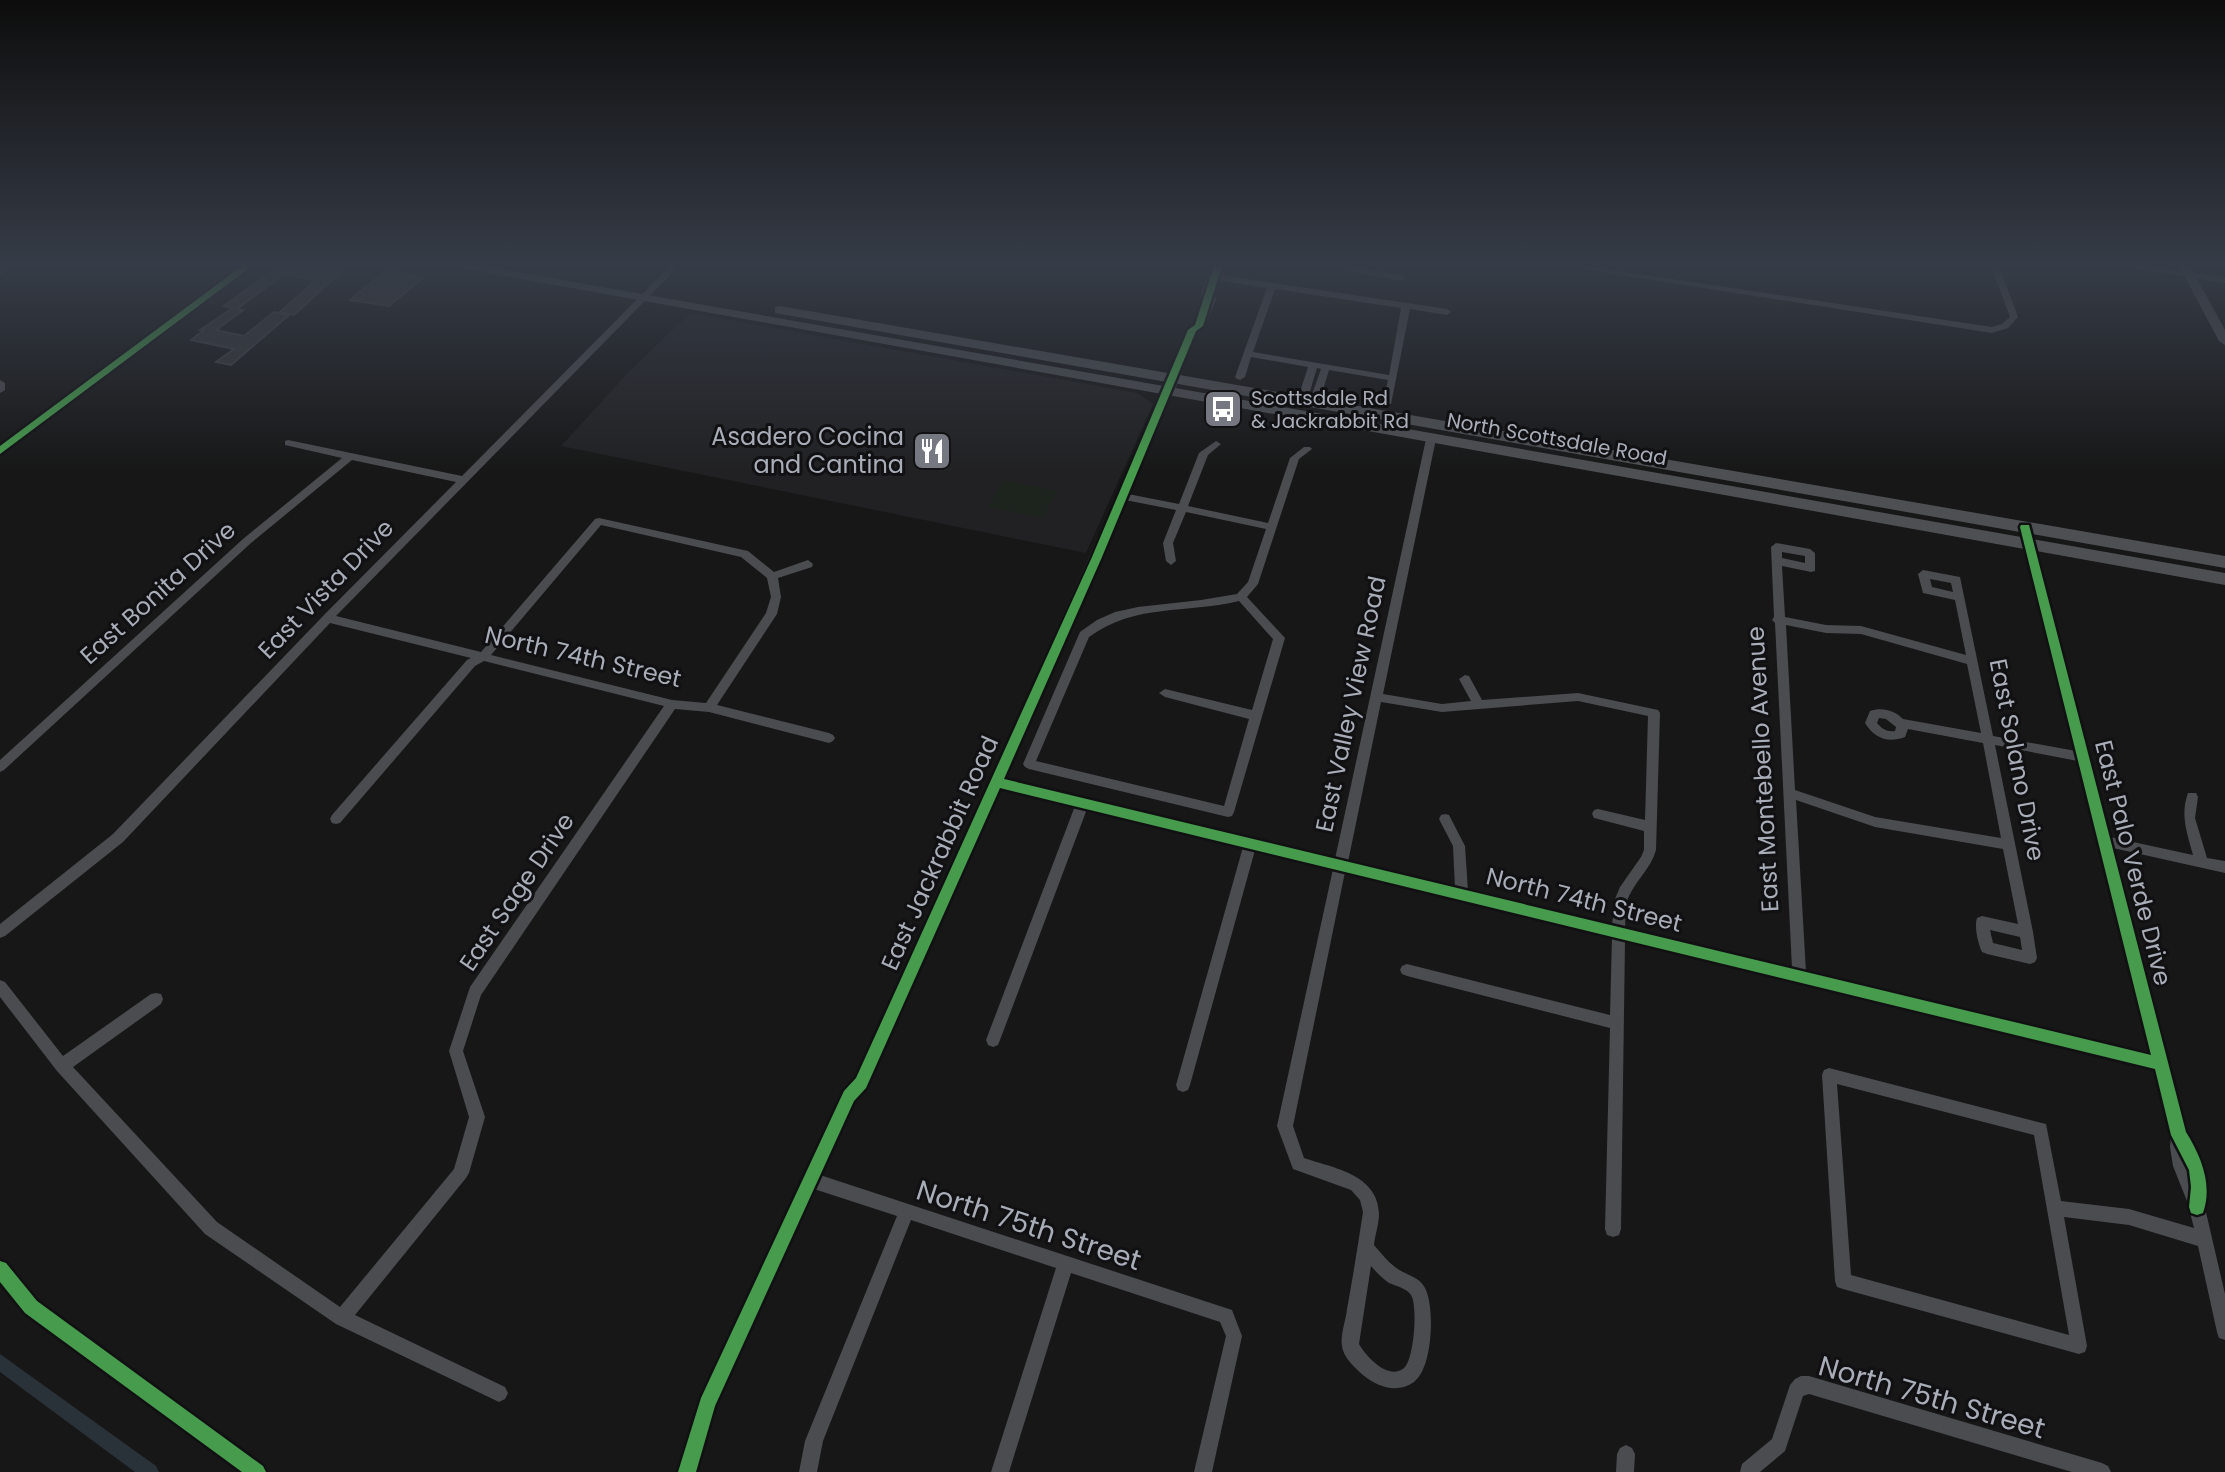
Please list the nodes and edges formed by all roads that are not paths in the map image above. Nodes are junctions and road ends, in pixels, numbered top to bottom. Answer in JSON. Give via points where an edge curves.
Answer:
{"nodes":[{"id":1,"x":156,"y":335,"type":"edge"},
{"id":2,"x":609,"y":335,"type":"edge"},
{"id":3,"x":850,"y":335,"type":"edge"},
{"id":4,"x":923,"y":335,"type":"joint"},
{"id":5,"x":1190,"y":335,"type":"edge"},
{"id":6,"x":1256,"y":335,"type":"edge"},
{"id":7,"x":1400,"y":335,"type":"edge"},
{"id":8,"x":912,"y":347,"type":"junction"},
{"id":9,"x":976,"y":351,"type":"junction"},
{"id":10,"x":1249,"y":354,"type":"junction"},
{"id":11,"x":1313,"y":365,"type":"junction"},
{"id":12,"x":1326,"y":367,"type":"junction"},
{"id":13,"x":1240,"y":377,"type":"dead end"},
{"id":14,"x":1391,"y":378,"type":"junction"},
{"id":15,"x":0,"y":383,"type":"edge"},
{"id":16,"x":1170,"y":385,"type":"junction"},
{"id":17,"x":0,"y":390,"type":"edge"},
{"id":18,"x":1308,"y":402,"type":"junction"},
{"id":19,"x":1388,"y":402,"type":"dead end"},
{"id":20,"x":1431,"y":439,"type":"junction"},
{"id":21,"x":288,"y":443,"type":"dead end"},
{"id":22,"x":1216,"y":444,"type":"dead end"},
{"id":23,"x":1307,"y":449,"type":"dead end"},
{"id":24,"x":0,"y":451,"type":"edge"},
{"id":25,"x":350,"y":456,"type":"junction"},
{"id":26,"x":463,"y":480,"type":"junction"},
{"id":27,"x":1122,"y":497,"type":"junction"},
{"id":28,"x":1181,"y":509,"type":"junction"},
{"id":29,"x":1272,"y":527,"type":"junction"},
{"id":30,"x":2027,"y":536,"type":"junction"},
{"id":31,"x":1171,"y":561,"type":"dead end"},
{"id":32,"x":1777,"y":561,"type":"dead end"},
{"id":33,"x":2225,"y":562,"type":"edge"},
{"id":34,"x":808,"y":564,"type":"dead end"},
{"id":35,"x":772,"y":576,"type":"junction"},
{"id":36,"x":2225,"y":579,"type":"edge"},
{"id":37,"x":1241,"y":597,"type":"junction"},
{"id":38,"x":1960,"y":597,"type":"dead end"},
{"id":39,"x":328,"y":618,"type":"junction"},
{"id":40,"x":1778,"y":620,"type":"junction"},
{"id":41,"x":483,"y":657,"type":"junction"},
{"id":42,"x":1973,"y":661,"type":"junction"},
{"id":43,"x":1465,"y":679,"type":"dead end"},
{"id":44,"x":1165,"y":693,"type":"dead end"},
{"id":45,"x":1376,"y":697,"type":"junction"},
{"id":46,"x":672,"y":704,"type":"junction"},
{"id":47,"x":1478,"y":704,"type":"junction"},
{"id":48,"x":709,"y":708,"type":"junction"},
{"id":49,"x":1256,"y":716,"type":"junction"},
{"id":50,"x":1900,"y":723,"type":"dead end"},
{"id":51,"x":829,"y":738,"type":"dead end"},
{"id":52,"x":1990,"y":738,"type":"junction"},
{"id":53,"x":2083,"y":757,"type":"junction"},
{"id":54,"x":0,"y":767,"type":"edge"},
{"id":55,"x":995,"y":782,"type":"junction"},
{"id":56,"x":1790,"y":793,"type":"junction"},
{"id":57,"x":2192,"y":797,"type":"dead end"},
{"id":58,"x":1083,"y":802,"type":"junction"},
{"id":59,"x":1598,"y":814,"type":"dead end"},
{"id":60,"x":336,"y":819,"type":"dead end"},
{"id":61,"x":1445,"y":819,"type":"dead end"},
{"id":62,"x":1651,"y":827,"type":"junction"},
{"id":63,"x":2105,"y":841,"type":"junction"},
{"id":64,"x":1251,"y":843,"type":"junction"},
{"id":65,"x":2009,"y":845,"type":"junction"},
{"id":66,"x":2202,"y":862,"type":"junction"},
{"id":67,"x":1341,"y":864,"type":"junction"},
{"id":68,"x":2225,"y":867,"type":"edge"},
{"id":69,"x":1462,"y":893,"type":"junction"},
{"id":70,"x":0,"y":932,"type":"edge"},
{"id":71,"x":1618,"y":932,"type":"junction"},
{"id":72,"x":2026,"y":932,"type":"dead end"},
{"id":73,"x":1407,"y":970,"type":"dead end"},
{"id":74,"x":1799,"y":974,"type":"junction"},
{"id":75,"x":0,"y":986,"type":"edge"},
{"id":76,"x":156,"y":999,"type":"dead end"},
{"id":77,"x":1615,"y":1023,"type":"junction"},
{"id":78,"x":993,"y":1040,"type":"dead end"},
{"id":79,"x":2161,"y":1064,"type":"junction"},
{"id":80,"x":62,"y":1066,"type":"junction"},
{"id":81,"x":1183,"y":1085,"type":"dead end"},
{"id":82,"x":809,"y":1179,"type":"junction"},
{"id":83,"x":2056,"y":1208,"type":"junction"},
{"id":84,"x":906,"y":1213,"type":"junction"},
{"id":85,"x":1613,"y":1229,"type":"dead end"},
{"id":86,"x":2203,"y":1239,"type":"junction"},
{"id":87,"x":1365,"y":1248,"type":"junction"},
{"id":88,"x":1065,"y":1265,"type":"junction"},
{"id":89,"x":342,"y":1318,"type":"junction"},
{"id":90,"x":2225,"y":1332,"type":"edge"},
{"id":91,"x":499,"y":1393,"type":"dead end"},
{"id":92,"x":688,"y":1464,"type":"edge"},
{"id":93,"x":1748,"y":1470,"type":"dead end"},
{"id":94,"x":808,"y":1472,"type":"edge"},
{"id":95,"x":1000,"y":1472,"type":"edge"},
{"id":96,"x":1203,"y":1472,"type":"edge"},
{"id":97,"x":2102,"y":1472,"type":"edge"}],
"edges":[{"from":1,"to":24,"type":"main road"},
{"from":2,"to":26,"type":"street","name":"East Vista Drive"},
{"from":3,"to":8,"type":"main road","name":"North Scottsdale Road"},
{"from":4,"to":8,"type":"main road"},
{"from":4,"to":9,"type":"main road","name":"North Scottsdale Road"},
{"from":5,"to":16,"type":"street","name":"East Jackrabbit Road"},
{"from":6,"to":10,"type":"street"},
{"from":7,"to":14,"type":"street"},
{"from":8,"to":9,"type":"main road","name":"North Scottsdale Road"},
{"from":9,"to":16,"type":"main road","name":"North Scottsdale Road"},
{"from":10,"to":11,"type":"street"},
{"from":10,"to":13,"type":"street"},
{"from":11,"to":12,"type":"street"},
{"from":11,"to":18,"type":"street"},
{"from":12,"to":14,"type":"street"},
{"from":12,"to":18,"type":"street"},
{"from":14,"to":19,"type":"street"},
{"from":15,"to":17,"type":"street"},
{"from":16,"to":18,"type":"main road","name":"North Scottsdale Road"},
{"from":16,"to":20,"type":"main road","name":"North Scottsdale Road"},
{"from":16,"to":27,"type":"street","name":"East Jackrabbit Road"},
{"from":18,"to":30,"type":"main road","name":"North Scottsdale Road"},
{"from":20,"to":30,"type":"main road","name":"North Scottsdale Road"},
{"from":20,"to":45,"type":"street","name":"East Valley View Road"},
{"from":21,"to":25,"type":"street"},
{"from":22,"to":28,"type":"street","via":[[1204,453]]},
{"from":23,"to":29,"type":"street","via":[[1295,458]]},
{"from":25,"to":26,"type":"street"},
{"from":25,"to":54,"type":"street","name":"East Bonita Drive","via":[[247,541]]},
{"from":26,"to":39,"type":"street","name":"East Vista Drive"},
{"from":27,"to":28,"type":"street","via":[[1155,509]]},
{"from":27,"to":55,"type":"street","name":"East Jackrabbit Road"},
{"from":28,"to":29,"type":"street"},
{"from":28,"to":31,"type":"street","via":[[1168,543]]},
{"from":29,"to":37,"type":"street","via":[[1253,584]]},
{"from":30,"to":33,"type":"main road","name":"North Scottsdale Road"},
{"from":30,"to":36,"type":"main road","name":"North Scottsdale Road"},
{"from":30,"to":53,"type":"street","name":"East Palo Verde Drive"},
{"from":32,"to":40,"type":"street","name":"East Montebello Avenue"},
{"from":34,"to":35,"type":"street"},
{"from":35,"to":41,"type":"street","via":[[744,554],[599,521]]},
{"from":35,"to":48,"type":"street","via":[[776,597],[771,614]]},
{"from":37,"to":49,"type":"street","via":[[1279,638]]},
{"from":37,"to":49,"type":"street","via":[[1100,620],[1084,635],[1029,764],[1228,812]]},
{"from":38,"to":42,"type":"street","name":"East Solano Drive"},
{"from":39,"to":41,"type":"street","name":"North 74th Street"},
{"from":39,"to":70,"type":"street","name":"East Vista Drive","via":[[118,838]]},
{"from":40,"to":42,"type":"street","via":[[1861,630]]},
{"from":40,"to":56,"type":"street","name":"East Montebello Avenue"},
{"from":41,"to":46,"type":"street","name":"North 74th Street"},
{"from":41,"to":60,"type":"street","via":[[471,663]]},
{"from":42,"to":52,"type":"street","name":"East Solano Drive"},
{"from":43,"to":47,"type":"street"},
{"from":44,"to":49,"type":"street"},
{"from":45,"to":47,"type":"street","via":[[1442,708]]},
{"from":45,"to":67,"type":"street","name":"East Valley View Road"},
{"from":46,"to":48,"type":"street","name":"North 74th Street"},
{"from":46,"to":89,"type":"street","name":"East Sage Drive","via":[[475,992],[456,1051],[477,1117],[461,1173]]},
{"from":47,"to":62,"type":"street","via":[[1578,697],[1654,713]]},
{"from":48,"to":51,"type":"street","name":"North 74th Street"},
{"from":50,"to":52,"type":"street"},
{"from":52,"to":53,"type":"street"},
{"from":52,"to":65,"type":"street","name":"East Solano Drive"},
{"from":53,"to":63,"type":"street","name":"East Palo Verde Drive"},
{"from":55,"to":58,"type":"street","name":"North 74th Street"},
{"from":55,"to":82,"type":"street","name":"East Jackrabbit Road","via":[[867,1070]]},
{"from":56,"to":65,"type":"street","via":[[1875,822]]},
{"from":56,"to":74,"type":"street","name":"East Montebello Avenue"},
{"from":57,"to":66,"type":"street","via":[[2189,818]]},
{"from":58,"to":64,"type":"street","name":"North 74th Street"},
{"from":58,"to":78,"type":"street"},
{"from":59,"to":62,"type":"street"},
{"from":61,"to":69,"type":"street","via":[[1459,846]]},
{"from":62,"to":71,"type":"street","via":[[1648,860],[1621,893]]},
{"from":63,"to":66,"type":"street"},
{"from":63,"to":79,"type":"street","name":"East Palo Verde Drive"},
{"from":64,"to":67,"type":"street","name":"North 74th Street"},
{"from":64,"to":81,"type":"street"},
{"from":65,"to":72,"type":"street","name":"East Solano Drive"},
{"from":66,"to":68,"type":"street"},
{"from":67,"to":69,"type":"street","name":"North 74th Street"},
{"from":67,"to":87,"type":"street","name":"East Valley View Road","via":[[1285,1126],[1298,1164],[1356,1184],[1366,1196],[1371,1212]]},
{"from":69,"to":71,"type":"street","name":"North 74th Street"},
{"from":71,"to":74,"type":"street","name":"North 74th Street"},
{"from":71,"to":77,"type":"street"},
{"from":73,"to":77,"type":"street"},
{"from":74,"to":79,"type":"street","name":"North 74th Street"},
{"from":75,"to":80,"type":"street"},
{"from":76,"to":80,"type":"street"},
{"from":77,"to":85,"type":"street"},
{"from":79,"to":86,"type":"street","name":"East Palo Verde Drive","via":[[2185,1186],[2197,1207]]},
{"from":80,"to":89,"type":"street","via":[[211,1228]]},
{"from":82,"to":84,"type":"street","name":"North 75th Street"},
{"from":82,"to":92,"type":"street","name":"East Jackrabbit Road","via":[[707,1404]]},
{"from":83,"to":83,"type":"street","via":[[2079,1346],[1843,1281],[1829,1075],[2041,1129]]},
{"from":83,"to":86,"type":"street","via":[[2129,1217]]},
{"from":84,"to":88,"type":"street","name":"North 75th Street"},
{"from":84,"to":94,"type":"street","via":[[814,1441]]},
{"from":86,"to":90,"type":"street","name":"East Palo Verde Drive"},
{"from":87,"to":87,"type":"street","via":[[1350,1345],[1368,1371],[1397,1379],[1417,1364],[1424,1309],[1409,1281],[1393,1275]]},
{"from":88,"to":95,"type":"street"},
{"from":88,"to":96,"type":"street","name":"North 75th Street","via":[[1221,1312],[1231,1321],[1234,1336]]},
{"from":89,"to":91,"type":"street"},
{"from":93,"to":97,"type":"street","name":"North 75th Street","via":[[1779,1445],[1796,1391],[1809,1385]]}]}
